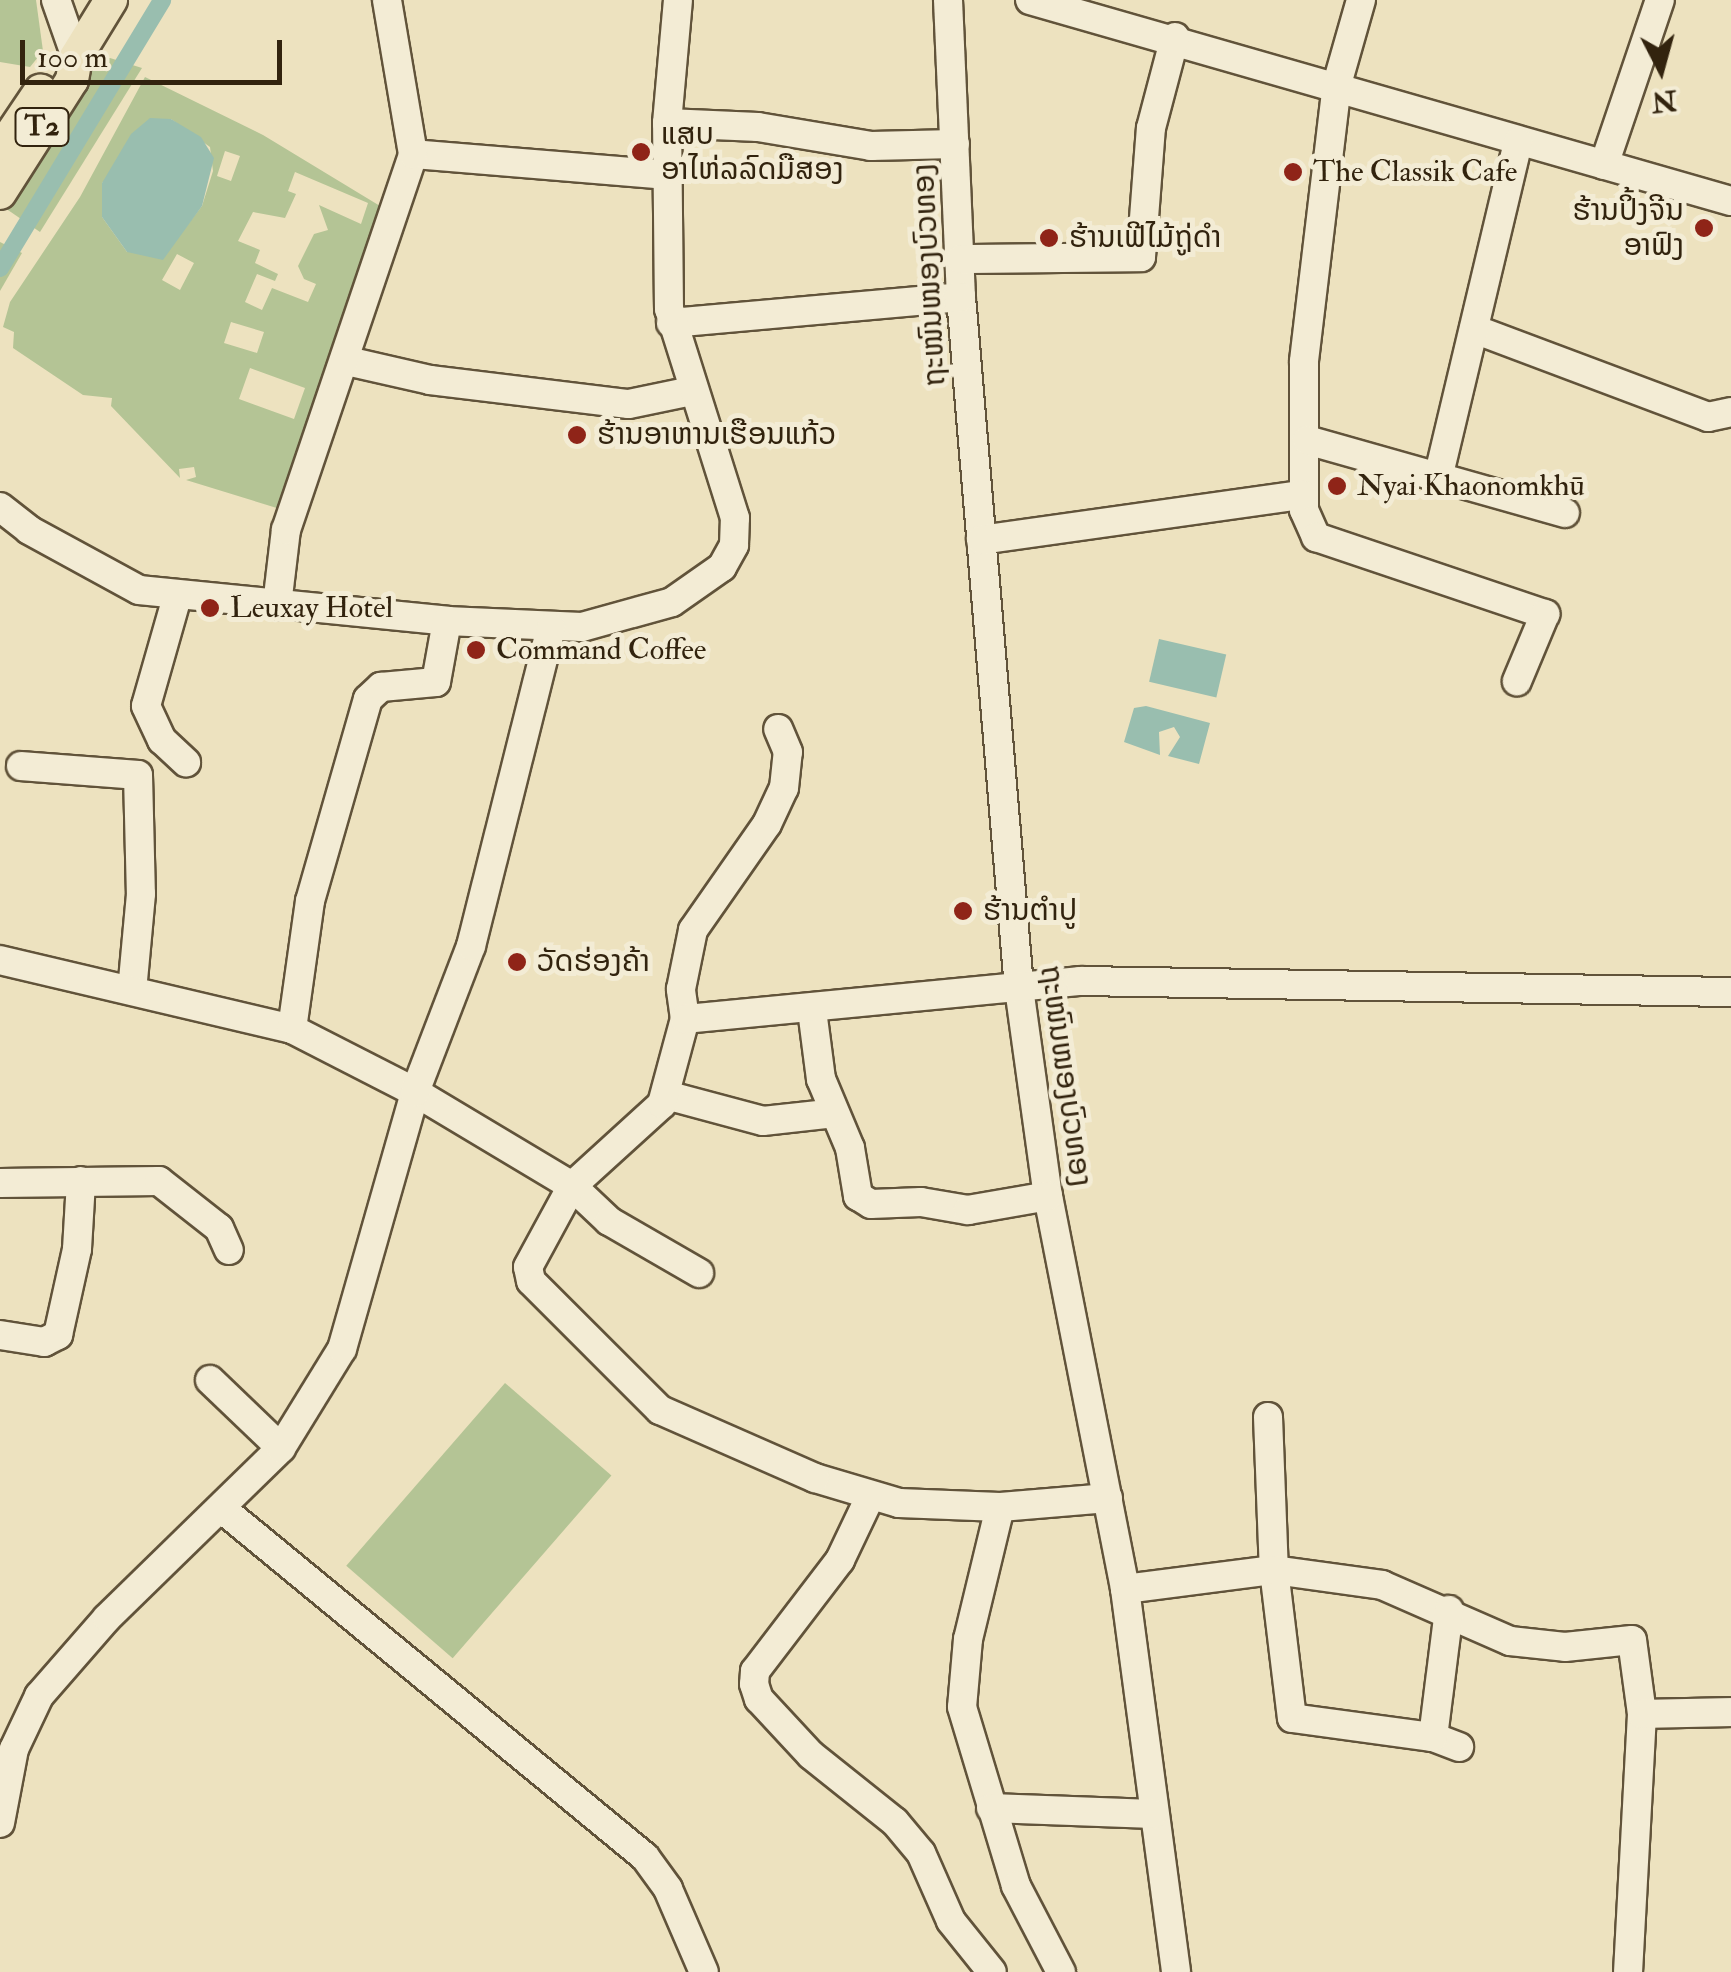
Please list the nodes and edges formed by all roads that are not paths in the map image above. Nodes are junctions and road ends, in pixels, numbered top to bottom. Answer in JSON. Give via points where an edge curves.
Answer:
{"nodes":[{"id":1,"x":56,"y":0,"type":"edge"},
{"id":2,"x":111,"y":0,"type":"edge"},
{"id":3,"x":388,"y":0,"type":"edge"},
{"id":4,"x":678,"y":0,"type":"edge"},
{"id":5,"x":948,"y":0,"type":"edge"},
{"id":6,"x":1030,"y":0,"type":"edge"},
{"id":7,"x":1360,"y":0,"type":"edge"},
{"id":8,"x":1660,"y":0,"type":"edge"},
{"id":9,"x":1174,"y":37,"type":"junction"},
{"id":10,"x":76,"y":57,"type":"junction"},
{"id":11,"x":1336,"y":84,"type":"junction"},
{"id":12,"x":668,"y":123,"type":"junction"},
{"id":13,"x":5,"y":134,"type":"edge"},
{"id":14,"x":1518,"y":142,"type":"junction"},
{"id":15,"x":955,"y":144,"type":"junction"},
{"id":16,"x":414,"y":154,"type":"junction"},
{"id":17,"x":1604,"y":165,"type":"junction"},
{"id":18,"x":669,"y":175,"type":"junction"},
{"id":19,"x":0,"y":194,"type":"edge"},
{"id":20,"x":1731,"y":202,"type":"edge"},
{"id":21,"x":961,"y":260,"type":"junction"},
{"id":22,"x":961,"y":297,"type":"junction"},
{"id":23,"x":671,"y":322,"type":"junction"},
{"id":24,"x":1474,"y":329,"type":"junction"},
{"id":25,"x":347,"y":361,"type":"junction"},
{"id":26,"x":692,"y":391,"type":"junction"},
{"id":27,"x":1731,"y":412,"type":"edge"},
{"id":28,"x":1307,"y":440,"type":"junction"},
{"id":29,"x":1440,"y":474,"type":"junction"},
{"id":30,"x":1302,"y":495,"type":"junction"},
{"id":31,"x":0,"y":507,"type":"edge"},
{"id":32,"x":1565,"y":513,"type":"dead end"},
{"id":33,"x":981,"y":540,"type":"junction"},
{"id":34,"x":177,"y":597,"type":"junction"},
{"id":35,"x":277,"y":605,"type":"junction"},
{"id":36,"x":446,"y":621,"type":"junction"},
{"id":37,"x":551,"y":628,"type":"junction"},
{"id":38,"x":1517,"y":681,"type":"dead end"},
{"id":39,"x":778,"y":728,"type":"dead end"},
{"id":40,"x":186,"y":762,"type":"dead end"},
{"id":41,"x":21,"y":766,"type":"dead end"},
{"id":42,"x":0,"y":960,"type":"edge"},
{"id":43,"x":1020,"y":988,"type":"junction"},
{"id":44,"x":132,"y":990,"type":"junction"},
{"id":45,"x":1731,"y":992,"type":"edge"},
{"id":46,"x":812,"y":1010,"type":"junction"},
{"id":47,"x":685,"y":1019,"type":"junction"},
{"id":48,"x":292,"y":1029,"type":"junction"},
{"id":49,"x":415,"y":1092,"type":"junction"},
{"id":50,"x":666,"y":1094,"type":"junction"},
{"id":51,"x":836,"y":1113,"type":"junction"},
{"id":52,"x":82,"y":1180,"type":"junction"},
{"id":53,"x":0,"y":1183,"type":"edge"},
{"id":54,"x":572,"y":1186,"type":"junction"},
{"id":55,"x":1048,"y":1196,"type":"junction"},
{"id":56,"x":229,"y":1250,"type":"dead end"},
{"id":57,"x":699,"y":1273,"type":"dead end"},
{"id":58,"x":0,"y":1335,"type":"edge"},
{"id":59,"x":210,"y":1380,"type":"dead end"},
{"id":60,"x":1268,"y":1417,"type":"dead end"},
{"id":61,"x":281,"y":1448,"type":"junction"},
{"id":62,"x":870,"y":1498,"type":"junction"},
{"id":63,"x":1108,"y":1498,"type":"junction"},
{"id":64,"x":1000,"y":1507,"type":"junction"},
{"id":65,"x":221,"y":1508,"type":"junction"},
{"id":66,"x":1274,"y":1570,"type":"junction"},
{"id":67,"x":1125,"y":1589,"type":"junction"},
{"id":68,"x":1449,"y":1610,"type":"junction"},
{"id":69,"x":1731,"y":1712,"type":"edge"},
{"id":70,"x":1642,"y":1714,"type":"junction"},
{"id":71,"x":991,"y":1808,"type":"junction"},
{"id":72,"x":1153,"y":1814,"type":"junction"},
{"id":73,"x":0,"y":1823,"type":"edge"},
{"id":74,"x":704,"y":1972,"type":"edge"},
{"id":75,"x":992,"y":1972,"type":"edge"},
{"id":76,"x":1061,"y":1972,"type":"edge"},
{"id":77,"x":1178,"y":1972,"type":"edge"},
{"id":78,"x":1628,"y":1972,"type":"edge"}],
"edges":[{"from":1,"to":10,"type":"street"},
{"from":2,"to":10,"type":"main road","number":"T2"},
{"from":3,"to":16,"type":"street"},
{"from":4,"to":12,"type":"street"},
{"from":5,"to":15,"type":"street","name":"ຖະໜົນໜອງບົວທອງ"},
{"from":6,"to":9,"type":"street"},
{"from":7,"to":11,"type":"street"},
{"from":8,"to":17,"type":"street"},
{"from":9,"to":11,"type":"street"},
{"from":9,"to":21,"type":"street","via":[[1150,128],[1140,257]]},
{"from":10,"to":13,"type":"main road","number":"T2","via":[[56,67]]},
{"from":10,"to":19,"type":"main road","number":"T2","via":[[72,80]]},
{"from":11,"to":14,"type":"street"},
{"from":11,"to":28,"type":"street","via":[[1304,362]]},
{"from":12,"to":15,"type":"street","via":[[758,127],[871,146]]},
{"from":12,"to":18,"type":"street"},
{"from":14,"to":17,"type":"street"},
{"from":14,"to":24,"type":"street"},
{"from":15,"to":21,"type":"street","name":"ຖະໜົນໜອງບົວທອງ"},
{"from":16,"to":18,"type":"street"},
{"from":16,"to":25,"type":"street"},
{"from":17,"to":20,"type":"street"},
{"from":18,"to":23,"type":"street"},
{"from":21,"to":22,"type":"street","name":"ຖະໜົນໜອງບົວທອງ"},
{"from":22,"to":23,"type":"street"},
{"from":22,"to":33,"type":"street","name":"ຖະໜົນໜອງບົວທອງ"},
{"from":23,"to":26,"type":"street"},
{"from":24,"to":27,"type":"street","via":[[1708,417]]},
{"from":24,"to":29,"type":"street"},
{"from":25,"to":26,"type":"street","via":[[430,380],[629,404]]},
{"from":25,"to":35,"type":"street","via":[[286,530]]},
{"from":26,"to":37,"type":"street","via":[[735,518],[734,545],[722,567],[672,602]]},
{"from":28,"to":29,"type":"street"},
{"from":28,"to":30,"type":"street"},
{"from":29,"to":32,"type":"street"},
{"from":30,"to":33,"type":"street"},
{"from":30,"to":38,"type":"street","via":[[1316,537],[1545,614]]},
{"from":31,"to":34,"type":"street","via":[[116,579]]},
{"from":33,"to":43,"type":"street","name":"ຖະໜົນໜອງບົວທອງ"},
{"from":34,"to":35,"type":"street"},
{"from":34,"to":40,"type":"street","via":[[146,706],[162,740]]},
{"from":35,"to":36,"type":"street"},
{"from":36,"to":37,"type":"street"},
{"from":36,"to":48,"type":"street","via":[[436,682],[381,687],[368,699],[310,902]]},
{"from":37,"to":49,"type":"street","via":[[471,946]]},
{"from":39,"to":47,"type":"street","via":[[788,752],[784,788],[694,930],[681,989]]},
{"from":41,"to":44,"type":"street","via":[[138,775],[141,894]]},
{"from":42,"to":44,"type":"street"},
{"from":43,"to":45,"type":"street","via":[[1080,981]]},
{"from":43,"to":46,"type":"street"},
{"from":43,"to":55,"type":"street","name":"ຖະໜົນໜອງບົວທອງ"},
{"from":44,"to":48,"type":"street"},
{"from":46,"to":47,"type":"street"},
{"from":46,"to":51,"type":"street","via":[[821,1079]]},
{"from":47,"to":50,"type":"street"},
{"from":48,"to":49,"type":"street"},
{"from":49,"to":54,"type":"street"},
{"from":49,"to":61,"type":"street","via":[[342,1349]]},
{"from":50,"to":51,"type":"street","via":[[763,1120]]},
{"from":50,"to":54,"type":"street","via":[[652,1119]]},
{"from":51,"to":55,"type":"street","via":[[850,1148],[852,1183],[871,1204],[920,1202],[968,1210]]},
{"from":52,"to":53,"type":"street"},
{"from":52,"to":56,"type":"street","via":[[163,1183],[219,1228]]},
{"from":52,"to":58,"type":"street","via":[[77,1249],[58,1335],[44,1342]]},
{"from":54,"to":57,"type":"street","via":[[609,1221]]},
{"from":54,"to":62,"type":"street","via":[[528,1266],[531,1280],[660,1410]]},
{"from":55,"to":63,"type":"street","name":"ຖະໜົນໜອງບົວທອງ"},
{"from":59,"to":61,"type":"street"},
{"from":60,"to":66,"type":"street"},
{"from":61,"to":65,"type":"street"},
{"from":62,"to":64,"type":"street"},
{"from":62,"to":75,"type":"street","via":[[840,1560],[756,1671],[754,1684],[759,1699],[811,1754],[904,1832],[951,1921]]},
{"from":63,"to":64,"type":"street"},
{"from":63,"to":67,"type":"street","name":"ຖະໜົນໜອງບົວທອງ"},
{"from":64,"to":71,"type":"street","via":[[968,1639],[962,1707]]},
{"from":65,"to":73,"type":"street","via":[[108,1618],[40,1696],[14,1749]]},
{"from":65,"to":74,"type":"street","via":[[645,1857],[668,1889]]},
{"from":66,"to":67,"type":"street"},
{"from":66,"to":68,"type":"street","via":[[1382,1585]]},
{"from":66,"to":68,"type":"street","via":[[1292,1718],[1446,1742]]},
{"from":67,"to":72,"type":"street","name":"ຖະໜົນໜອງບົວທອງ"},
{"from":68,"to":70,"type":"street","via":[[1510,1640],[1548,1647],[1632,1640]]},
{"from":69,"to":70,"type":"street"},
{"from":70,"to":78,"type":"street"},
{"from":71,"to":72,"type":"street"},
{"from":71,"to":76,"type":"street","via":[[1016,1886]]},
{"from":72,"to":77,"type":"street","name":"ຖະໜົນໜອງບົວທອງ"}]}
